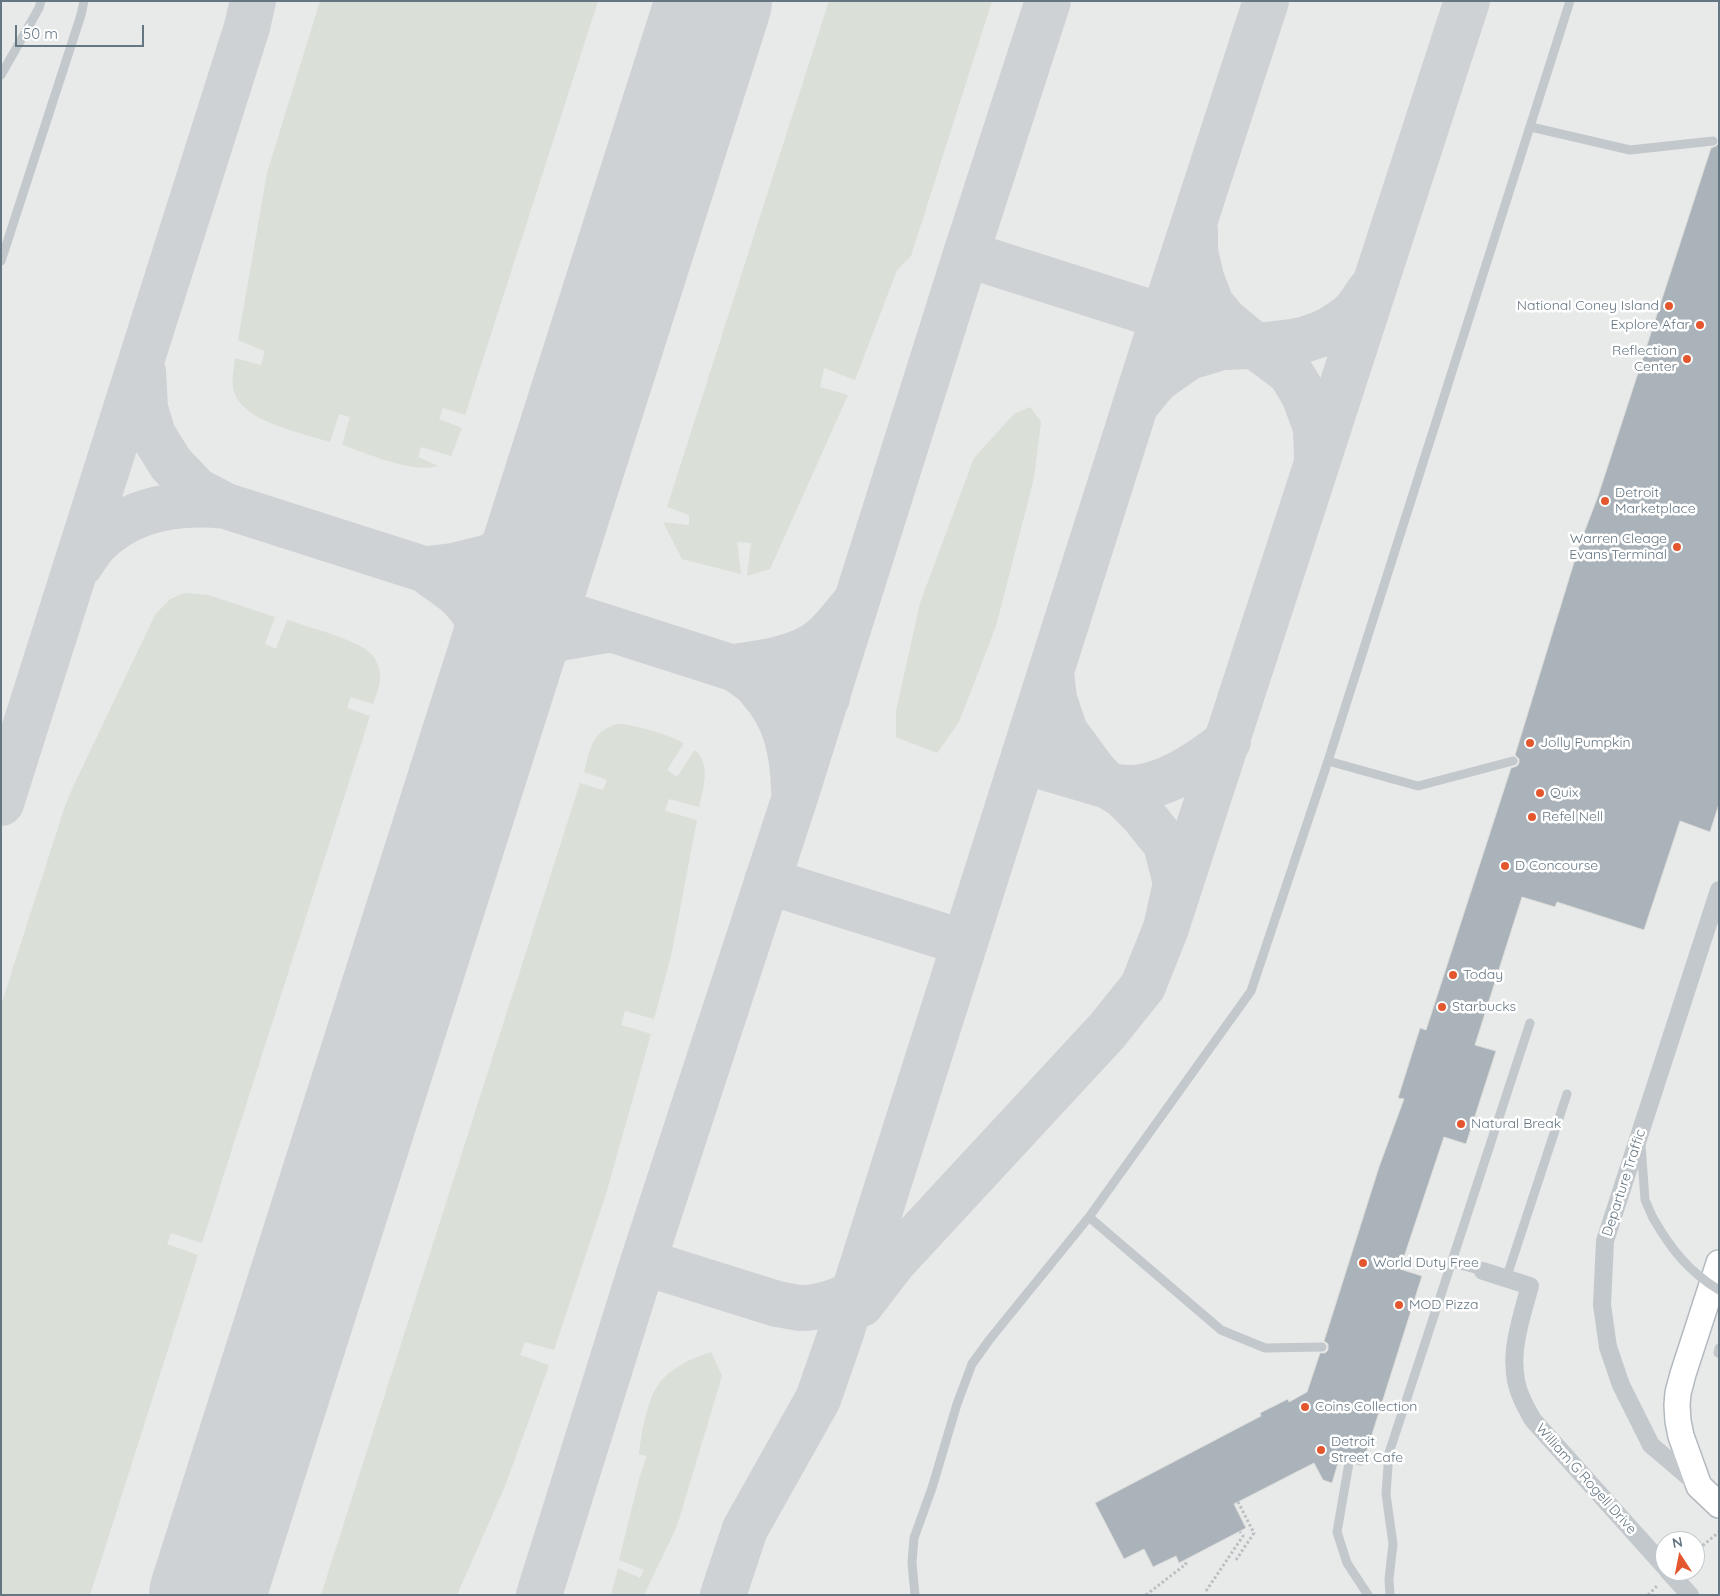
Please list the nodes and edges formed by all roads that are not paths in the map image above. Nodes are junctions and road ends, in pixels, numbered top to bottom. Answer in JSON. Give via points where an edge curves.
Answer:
{"nodes":[{"id":1,"x":41,"y":1,"type":"edge"},
{"id":2,"x":84,"y":1,"type":"edge"},
{"id":3,"x":1570,"y":1,"type":"edge"},
{"id":4,"x":1,"y":75,"type":"edge"},
{"id":5,"x":1531,"y":127,"type":"junction"},
{"id":6,"x":1713,"y":141,"type":"dead end"},
{"id":7,"x":1,"y":261,"type":"edge"},
{"id":8,"x":1328,"y":761,"type":"junction"},
{"id":9,"x":1513,"y":761,"type":"dead end"},
{"id":10,"x":1719,"y":890,"type":"edge"},
{"id":11,"x":1530,"y":1023,"type":"dead end"},
{"id":12,"x":1567,"y":1094,"type":"dead end"},
{"id":13,"x":1640,"y":1135,"type":"junction"},
{"id":14,"x":1089,"y":1217,"type":"junction"},
{"id":15,"x":1719,"y":1263,"type":"edge"},
{"id":16,"x":1452,"y":1264,"type":"junction"},
{"id":17,"x":1482,"y":1271,"type":"joint"},
{"id":18,"x":1506,"y":1279,"type":"junction"},
{"id":19,"x":1719,"y":1290,"type":"edge"},
{"id":20,"x":1322,"y":1347,"type":"dead end"},
{"id":21,"x":1719,"y":1348,"type":"edge"},
{"id":22,"x":1718,"y":1353,"type":"edge"},
{"id":23,"x":1349,"y":1463,"type":"dead end"},
{"id":24,"x":1699,"y":1486,"type":"junction"},
{"id":25,"x":1719,"y":1505,"type":"edge"},
{"id":26,"x":1655,"y":1556,"type":"edge"},
{"id":27,"x":1677,"y":1581,"type":"edge"},
{"id":28,"x":915,"y":1595,"type":"edge"},
{"id":29,"x":1368,"y":1595,"type":"edge"},
{"id":30,"x":1390,"y":1595,"type":"edge"},
{"id":31,"x":1690,"y":1595,"type":"edge"}],
"edges":[{"from":1,"to":4,"type":"lane"},
{"from":2,"to":7,"type":"lane"},
{"from":3,"to":5,"type":"lane"},
{"from":5,"to":6,"type":"lane","via":[[1630,150]]},
{"from":5,"to":8,"type":"lane"},
{"from":8,"to":9,"type":"lane","via":[[1418,786]]},
{"from":8,"to":14,"type":"lane","via":[[1251,991]]},
{"from":10,"to":13,"type":"street","name":"Departure Traffic"},
{"from":11,"to":16,"type":"lane"},
{"from":12,"to":18,"type":"lane"},
{"from":13,"to":19,"type":"lane","bridge":true,"via":[[1645,1200],[1653,1218],[1683,1262]]},
{"from":13,"to":24,"type":"street","name":"Departure Traffic","via":[[1605,1241],[1602,1304],[1608,1347],[1621,1385],[1651,1445]]},
{"from":14,"to":20,"type":"lane","via":[[1221,1330],[1265,1348]]},
{"from":14,"to":28,"type":"lane","via":[[972,1364],[914,1538]]},
{"from":15,"to":24,"type":"street","via":[[1678,1393],[1681,1436]]},
{"from":16,"to":17,"type":"lane"},
{"from":16,"to":30,"type":"lane","via":[[1389,1453],[1386,1494],[1392,1544]]},
{"from":17,"to":18,"type":"street","name":"William G Rogell Drive"},
{"from":18,"to":26,"type":"street","name":"William G Rogell Drive","via":[[1530,1286],[1515,1348],[1516,1383],[1521,1399],[1548,1438]]},
{"from":21,"to":22,"type":"lane"},
{"from":23,"to":29,"type":"lane","via":[[1337,1532],[1347,1562]]},
{"from":24,"to":25,"type":"street"},
{"from":27,"to":31,"type":"street"}]}
